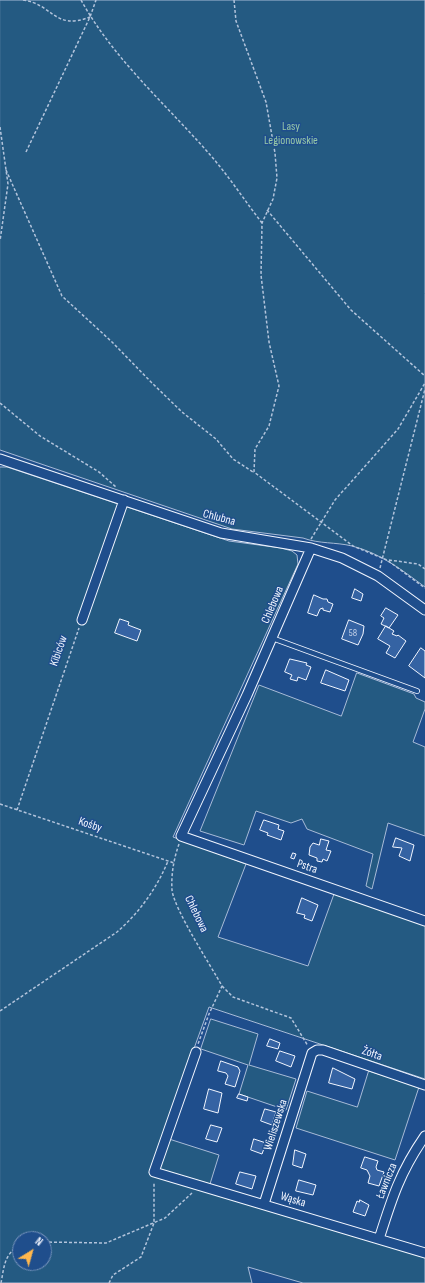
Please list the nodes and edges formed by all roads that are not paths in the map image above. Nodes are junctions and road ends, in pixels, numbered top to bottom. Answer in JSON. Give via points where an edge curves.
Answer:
{"nodes":[{"id":1,"x":0,"y":459,"type":"edge"},
{"id":2,"x":124,"y":500,"type":"junction"},
{"id":3,"x":309,"y":547,"type":"junction"},
{"id":4,"x":425,"y":610,"type":"edge"},
{"id":5,"x":82,"y":620,"type":"road end"},
{"id":6,"x":272,"y":638,"type":"junction"},
{"id":7,"x":418,"y":691,"type":"dead end"},
{"id":8,"x":181,"y":836,"type":"joint"},
{"id":9,"x":425,"y":921,"type":"edge"},
{"id":10,"x":196,"y":1052,"type":"road end"},
{"id":11,"x":312,"y":1053,"type":"joint"},
{"id":12,"x":425,"y":1085,"type":"edge"},
{"id":13,"x":425,"y":1136,"type":"edge"},
{"id":14,"x":264,"y":1204,"type":"junction"},
{"id":15,"x":379,"y":1239,"type":"junction"},
{"id":16,"x":425,"y":1253,"type":"edge"}],
"edges":[{"from":1,"to":2,"type":"street","name":"Chlubna"},
{"from":2,"to":3,"type":"street","name":"Chlubna","via":[[221,533]]},
{"from":2,"to":5,"type":"street"},
{"from":3,"to":4,"type":"street","name":"Chlubna","via":[[342,558],[378,576]]},
{"from":3,"to":6,"type":"street","name":"Chlebowa"},
{"from":6,"to":7,"type":"lane"},
{"from":6,"to":8,"type":"street","name":"Chlebowa"},
{"from":8,"to":9,"type":"street","name":"Pstra"},
{"from":10,"to":14,"type":"street","name":"Wąska","via":[[154,1172]]},
{"from":11,"to":12,"type":"street","name":"Żółta","via":[[323,1050]]},
{"from":11,"to":14,"type":"street","name":"Wieliszewska"},
{"from":13,"to":15,"type":"street","name":"Ławnicza","via":[[409,1159],[395,1188]]},
{"from":14,"to":15,"type":"street","name":"Wąska"},
{"from":15,"to":16,"type":"street","name":"Wąska"}]}
